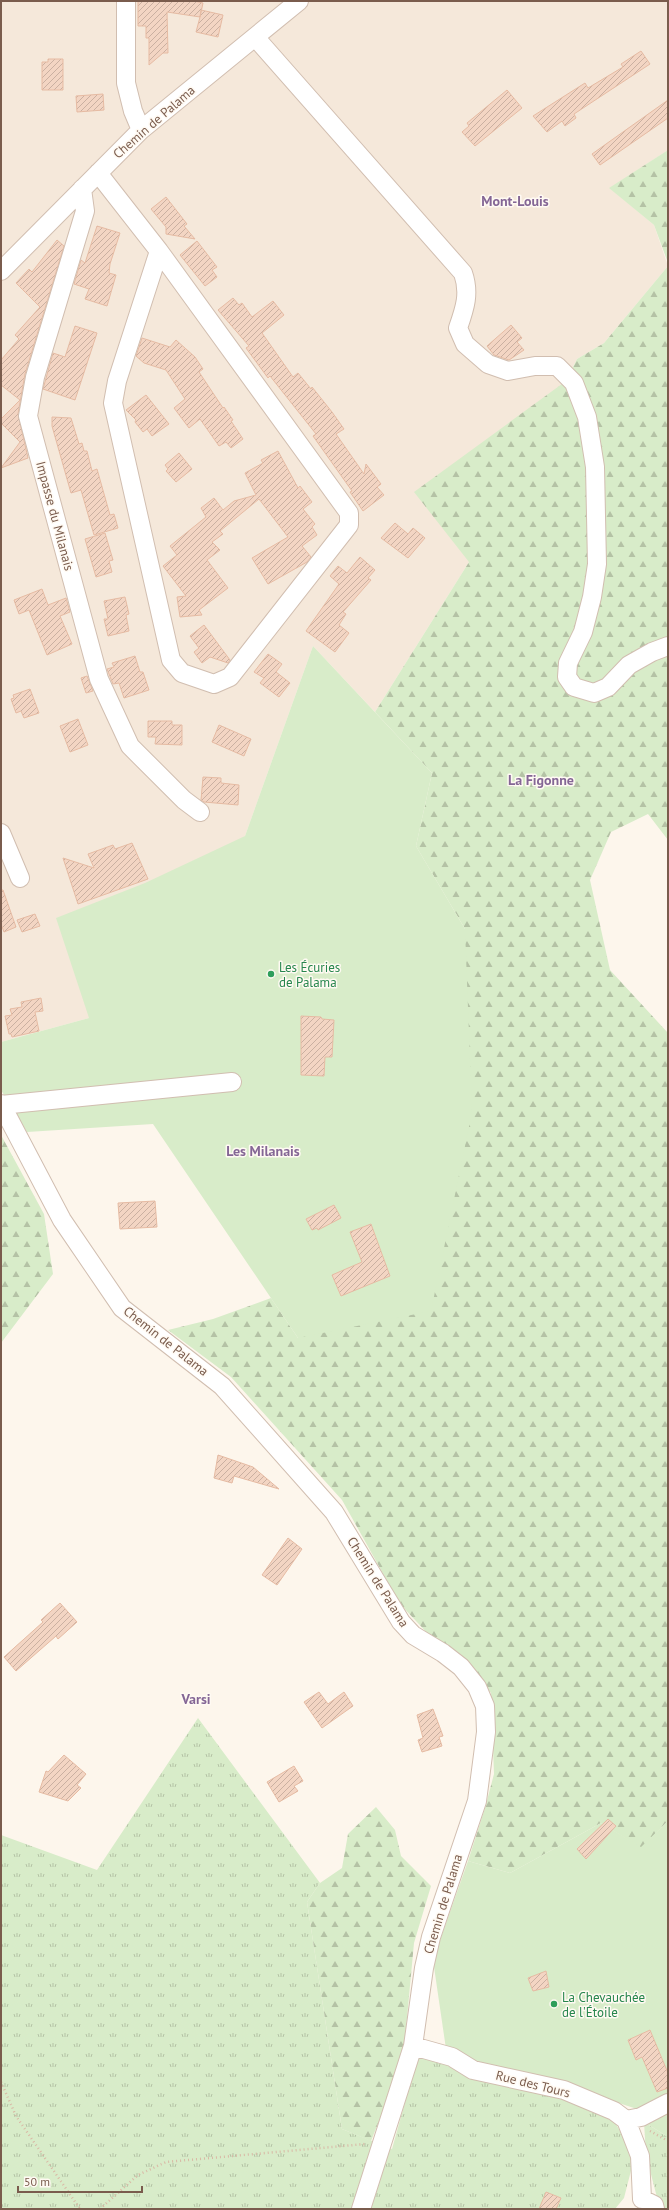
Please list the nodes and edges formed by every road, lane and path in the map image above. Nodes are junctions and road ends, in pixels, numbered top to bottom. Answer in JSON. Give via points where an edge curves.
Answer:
{"nodes":[{"id":1,"x":126,"y":1,"type":"edge"},
{"id":2,"x":299,"y":1,"type":"edge"},
{"id":3,"x":255,"y":36,"type":"junction"},
{"id":4,"x":141,"y":130,"type":"junction"},
{"id":5,"x":98,"y":173,"type":"junction"},
{"id":6,"x":82,"y":189,"type":"junction"},
{"id":7,"x":158,"y":251,"type":"junction"},
{"id":8,"x":1,"y":271,"type":"edge"},
{"id":9,"x":668,"y":646,"type":"edge"},
{"id":10,"x":200,"y":812,"type":"dead end"},
{"id":11,"x":1,"y":834,"type":"edge"},
{"id":12,"x":20,"y":878,"type":"dead end"},
{"id":13,"x":232,"y":1082,"type":"dead end"},
{"id":14,"x":1,"y":1104,"type":"edge"},
{"id":15,"x":413,"y":2046,"type":"junction"},
{"id":16,"x":1,"y":2082,"type":"edge"},
{"id":17,"x":668,"y":2103,"type":"edge"},
{"id":18,"x":626,"y":2120,"type":"junction"},
{"id":19,"x":383,"y":2143,"type":"junction"},
{"id":20,"x":643,"y":2206,"type":"edge"},
{"id":21,"x":80,"y":2209,"type":"edge"},
{"id":22,"x":100,"y":2209,"type":"edge"},
{"id":23,"x":361,"y":2209,"type":"edge"}],
"edges":[{"from":1,"to":4,"type":"street","via":[[126,84]]},
{"from":2,"to":3,"type":"street","name":"Chemin de Palama"},
{"from":3,"to":4,"type":"street","name":"Chemin de Palama"},
{"from":3,"to":9,"type":"street","via":[[463,273],[468,286],[466,306],[458,328],[465,344],[488,364],[508,371],[535,366],[557,366],[574,383],[587,417],[595,467],[597,564],[583,632],[568,663],[567,677],[574,687],[594,693],[608,687],[629,665]]},
{"from":4,"to":5,"type":"street","name":"Chemin de Palama"},
{"from":5,"to":6,"type":"street","name":"Chemin de Palama"},
{"from":5,"to":7,"type":"street"},
{"from":6,"to":8,"type":"street","name":"Chemin de Palama"},
{"from":6,"to":10,"type":"street","name":"Impasse du Milanais","via":[[85,211],[35,377],[28,416],[99,679],[111,707],[130,746],[184,800]]},
{"from":7,"to":7,"type":"street","via":[[117,381],[113,403],[171,660],[182,673],[214,684],[230,677],[235,671],[349,525],[349,512]]},
{"from":11,"to":12,"type":"street"},
{"from":13,"to":14,"type":"street"},
{"from":14,"to":15,"type":"street","name":"Chemin de Palama","via":[[62,1220],[122,1308],[222,1386],[334,1512],[401,1622],[413,1635],[444,1653],[461,1667],[477,1687],[485,1706],[486,1732],[478,1801],[431,1937]]},
{"from":15,"to":18,"type":"street","name":"Rue des Tours","via":[[452,2057],[473,2070],[564,2090],[614,2111]]},
{"from":15,"to":19,"type":"street","name":"Chemin de Palama"},
{"from":16,"to":21,"type":"path","via":[[16,2116]]},
{"from":17,"to":18,"type":"street","via":[[641,2117]]},
{"from":18,"to":20,"type":"street","via":[[640,2156]]},
{"from":19,"to":22,"type":"path","via":[[166,2162],[138,2175]]},
{"from":19,"to":23,"type":"street","name":"Chemin de Palama"}]}
